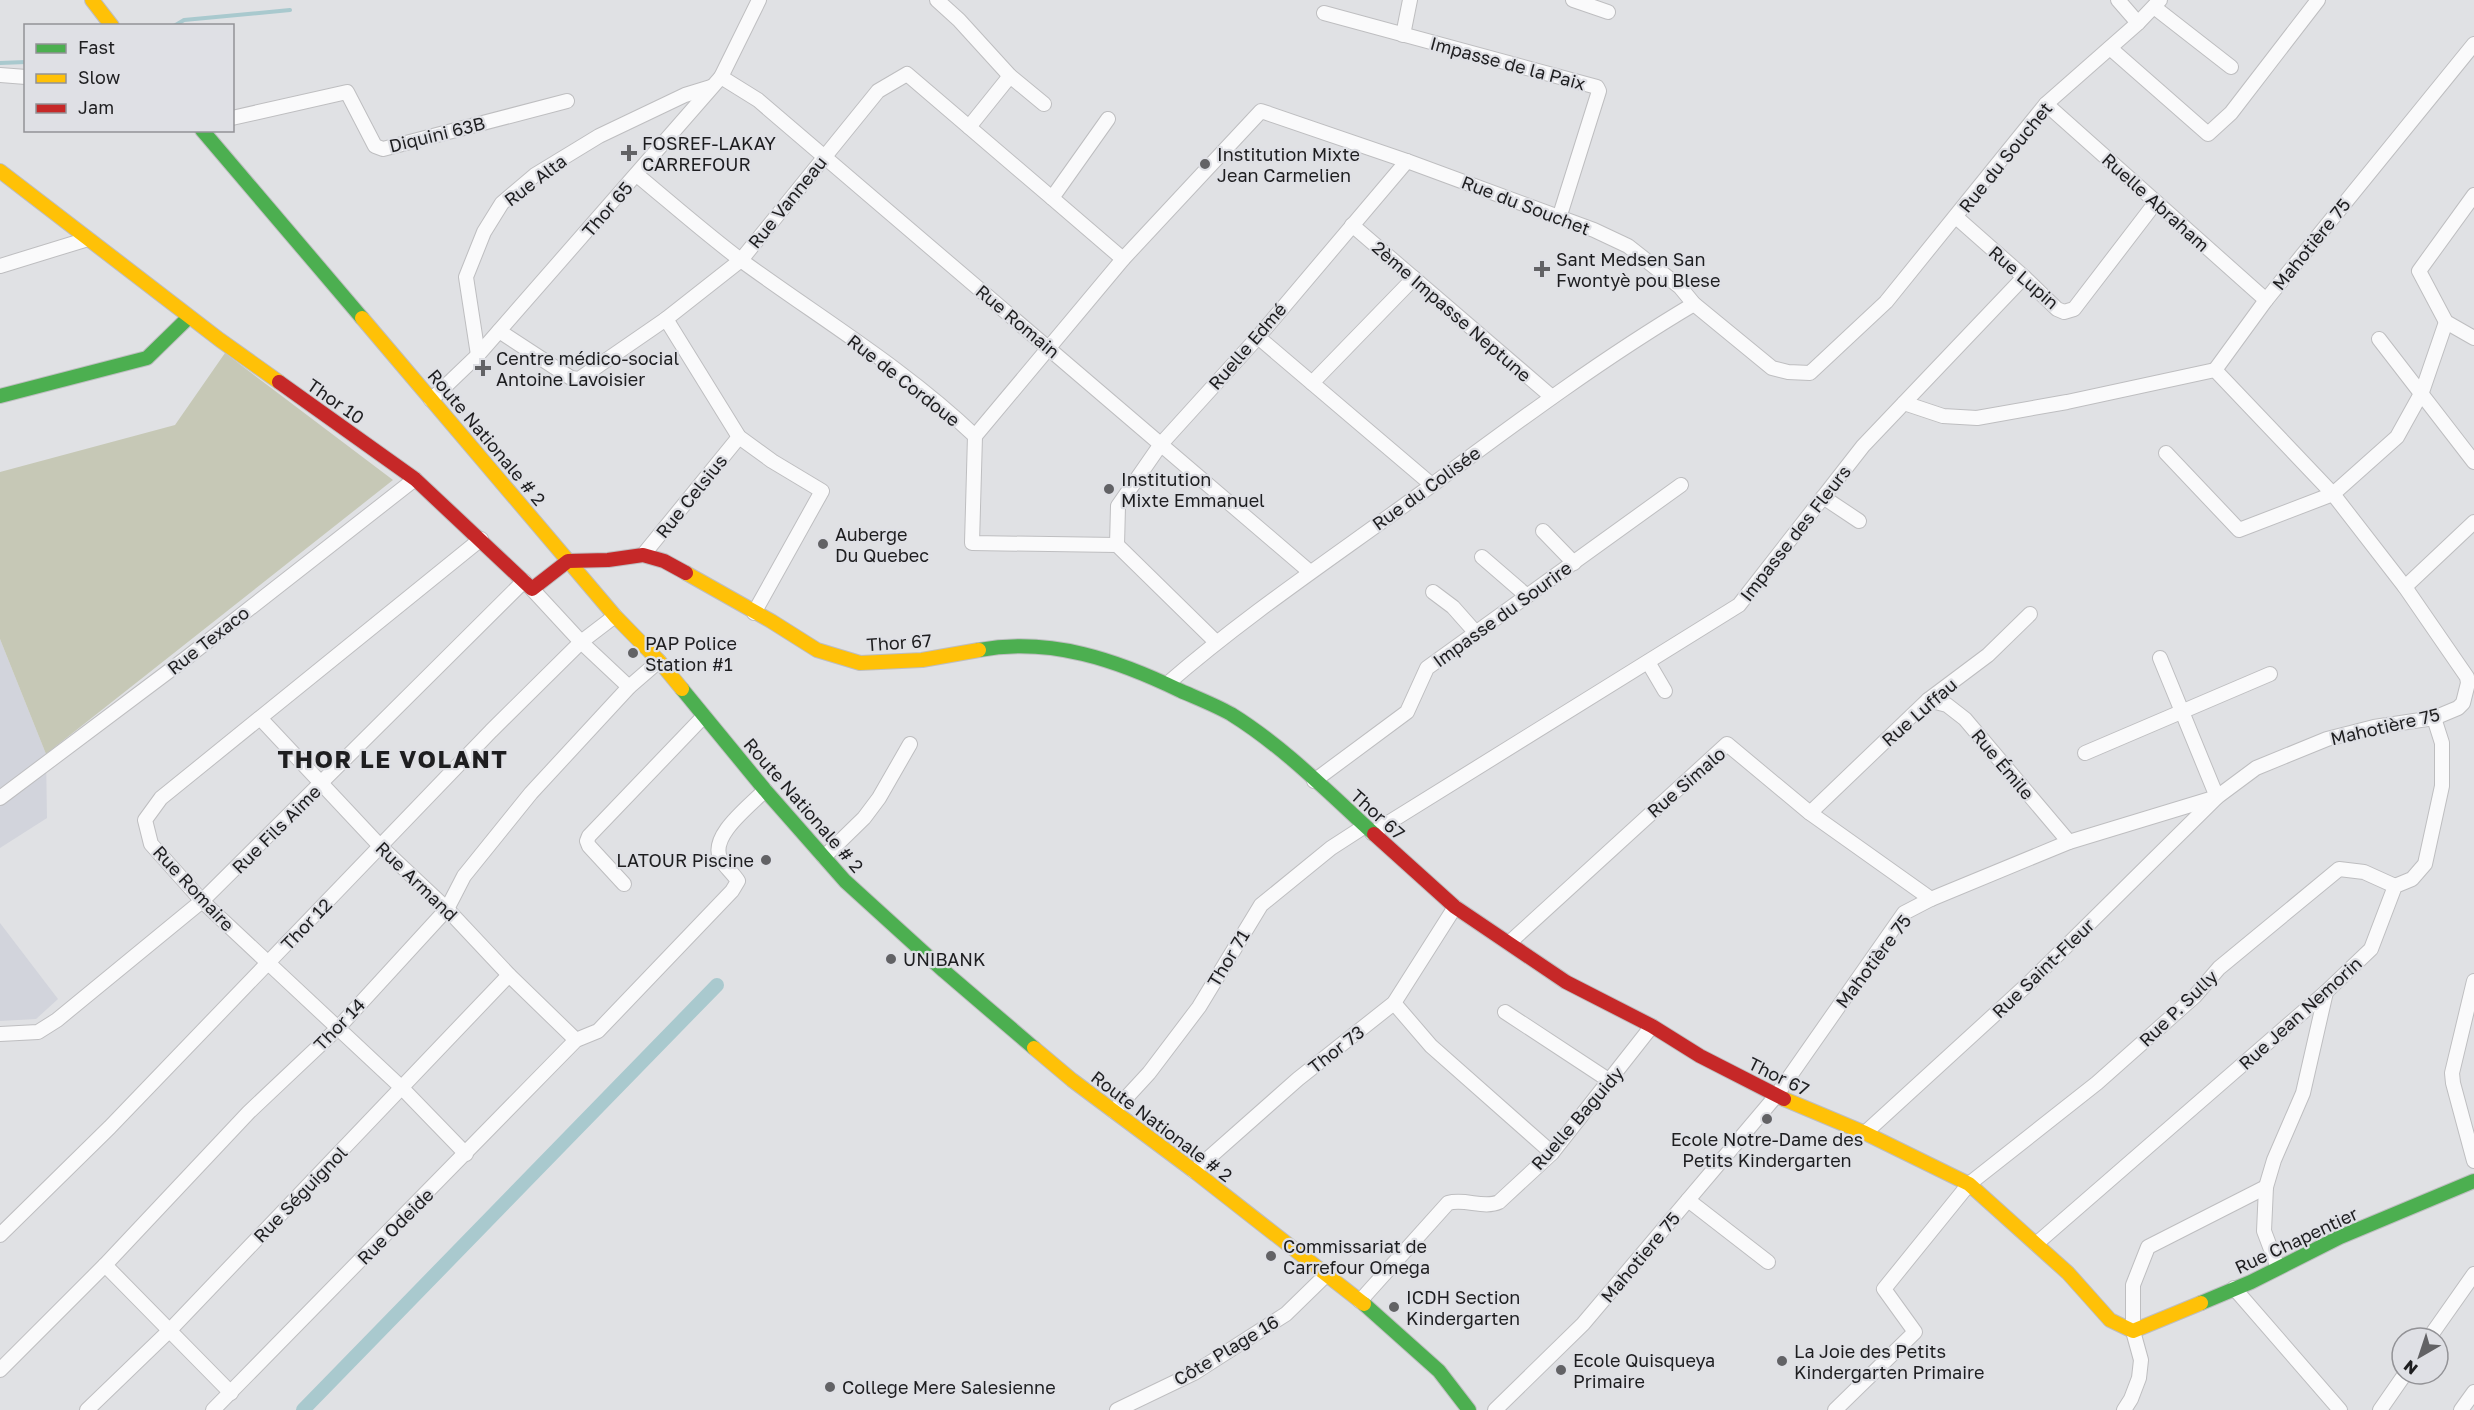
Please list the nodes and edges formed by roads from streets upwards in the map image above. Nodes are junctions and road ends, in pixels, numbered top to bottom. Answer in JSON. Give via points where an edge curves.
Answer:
{"nodes":[{"id":1,"x":92,"y":0,"type":"edge"},
{"id":2,"x":759,"y":0,"type":"edge"},
{"id":3,"x":937,"y":0,"type":"edge"},
{"id":4,"x":1410,"y":0,"type":"edge"},
{"id":5,"x":1573,"y":0,"type":"edge"},
{"id":6,"x":2118,"y":0,"type":"edge"},
{"id":7,"x":2318,"y":0,"type":"edge"},
{"id":8,"x":2157,"y":3,"type":"edge"},
{"id":9,"x":1608,"y":12,"type":"dead end"},
{"id":10,"x":1324,"y":13,"type":"dead end"},
{"id":11,"x":2138,"y":23,"type":"junction"},
{"id":12,"x":110,"y":24,"type":"edge"},
{"id":13,"x":1403,"y":35,"type":"junction"},
{"id":14,"x":2474,"y":44,"type":"edge"},
{"id":15,"x":2110,"y":48,"type":"junction"},
{"id":16,"x":2231,"y":67,"type":"dead end"},
{"id":17,"x":0,"y":75,"type":"edge"},
{"id":18,"x":24,"y":76,"type":"edge"},
{"id":19,"x":1010,"y":76,"type":"junction"},
{"id":20,"x":716,"y":82,"type":"junction"},
{"id":21,"x":567,"y":101,"type":"dead end"},
{"id":22,"x":1044,"y":104,"type":"dead end"},
{"id":23,"x":2046,"y":104,"type":"junction"},
{"id":24,"x":234,"y":118,"type":"edge"},
{"id":25,"x":1108,"y":119,"type":"dead end"},
{"id":26,"x":969,"y":127,"type":"junction"},
{"id":27,"x":204,"y":132,"type":"edge"},
{"id":28,"x":823,"y":157,"type":"junction"},
{"id":29,"x":1407,"y":161,"type":"junction"},
{"id":30,"x":0,"y":171,"type":"edge"},
{"id":31,"x":637,"y":175,"type":"junction"},
{"id":32,"x":2474,"y":195,"type":"edge"},
{"id":33,"x":1052,"y":198,"type":"junction"},
{"id":34,"x":2156,"y":202,"type":"junction"},
{"id":35,"x":1560,"y":215,"type":"junction"},
{"id":36,"x":1956,"y":217,"type":"junction"},
{"id":37,"x":1352,"y":225,"type":"junction"},
{"id":38,"x":88,"y":239,"type":"junction"},
{"id":39,"x":1124,"y":259,"type":"junction"},
{"id":40,"x":741,"y":260,"type":"junction"},
{"id":41,"x":0,"y":266,"type":"edge"},
{"id":42,"x":2025,"y":277,"type":"junction"},
{"id":43,"x":1414,"y":278,"type":"junction"},
{"id":44,"x":2266,"y":300,"type":"junction"},
{"id":45,"x":1694,"y":304,"type":"junction"},
{"id":46,"x":189,"y":317,"type":"junction"},
{"id":47,"x":666,"y":319,"type":"junction"},
{"id":48,"x":2446,"y":322,"type":"junction"},
{"id":49,"x":499,"y":331,"type":"junction"},
{"id":50,"x":1258,"y":337,"type":"junction"},
{"id":51,"x":2474,"y":338,"type":"edge"},
{"id":52,"x":2379,"y":339,"type":"dead end"},
{"id":53,"x":1050,"y":349,"type":"junction"},
{"id":54,"x":478,"y":356,"type":"junction"},
{"id":55,"x":2215,"y":370,"type":"junction"},
{"id":56,"x":1312,"y":383,"type":"junction"},
{"id":57,"x":2422,"y":392,"type":"junction"},
{"id":58,"x":0,"y":396,"type":"edge"},
{"id":59,"x":1552,"y":397,"type":"junction"},
{"id":60,"x":431,"y":400,"type":"junction"},
{"id":61,"x":1904,"y":403,"type":"junction"},
{"id":62,"x":975,"y":436,"type":"junction"},
{"id":63,"x":739,"y":437,"type":"junction"},
{"id":64,"x":1161,"y":444,"type":"junction"},
{"id":65,"x":2166,"y":453,"type":"dead end"},
{"id":66,"x":2474,"y":462,"type":"edge"},
{"id":67,"x":415,"y":479,"type":"junction"},
{"id":68,"x":1432,"y":485,"type":"junction"},
{"id":69,"x":1681,"y":485,"type":"dead end"},
{"id":70,"x":2332,"y":494,"type":"junction"},
{"id":71,"x":1823,"y":497,"type":"junction"},
{"id":72,"x":1859,"y":521,"type":"dead end"},
{"id":73,"x":2474,"y":522,"type":"edge"},
{"id":74,"x":1543,"y":531,"type":"dead end"},
{"id":75,"x":481,"y":539,"type":"junction"},
{"id":76,"x":1117,"y":545,"type":"junction"},
{"id":77,"x":643,"y":555,"type":"junction"},
{"id":78,"x":1482,"y":557,"type":"dead end"},
{"id":79,"x":568,"y":561,"type":"junction"},
{"id":80,"x":1574,"y":563,"type":"junction"},
{"id":81,"x":1310,"y":572,"type":"junction"},
{"id":82,"x":528,"y":585,"type":"junction"},
{"id":83,"x":2405,"y":587,"type":"junction"},
{"id":84,"x":1433,"y":592,"type":"dead end"},
{"id":85,"x":1527,"y":596,"type":"junction"},
{"id":86,"x":754,"y":613,"type":"junction"},
{"id":87,"x":2030,"y":614,"type":"dead end"},
{"id":88,"x":615,"y":616,"type":"junction"},
{"id":89,"x":1476,"y":633,"type":"junction"},
{"id":90,"x":581,"y":642,"type":"junction"},
{"id":91,"x":1215,"y":642,"type":"junction"},
{"id":92,"x":2160,"y":658,"type":"dead end"},
{"id":93,"x":659,"y":661,"type":"junction"},
{"id":94,"x":1648,"y":662,"type":"junction"},
{"id":95,"x":2270,"y":674,"type":"dead end"},
{"id":96,"x":1167,"y":684,"type":"junction"},
{"id":97,"x":628,"y":687,"type":"junction"},
{"id":98,"x":1665,"y":691,"type":"dead end"},
{"id":99,"x":1928,"y":700,"type":"junction"},
{"id":100,"x":2181,"y":712,"type":"junction"},
{"id":101,"x":704,"y":716,"type":"junction"},
{"id":102,"x":260,"y":718,"type":"junction"},
{"id":103,"x":2434,"y":718,"type":"junction"},
{"id":104,"x":910,"y":744,"type":"dead end"},
{"id":105,"x":2085,"y":753,"type":"dead end"},
{"id":106,"x":1314,"y":781,"type":"junction"},
{"id":107,"x":322,"y":783,"type":"junction"},
{"id":108,"x":765,"y":790,"type":"junction"},
{"id":109,"x":2217,"y":797,"type":"junction"},
{"id":110,"x":0,"y":798,"type":"edge"},
{"id":111,"x":1810,"y":813,"type":"junction"},
{"id":112,"x":1368,"y":830,"type":"junction"},
{"id":113,"x":2069,"y":842,"type":"junction"},
{"id":114,"x":380,"y":846,"type":"junction"},
{"id":115,"x":824,"y":857,"type":"junction"},
{"id":116,"x":624,"y":884,"type":"dead end"},
{"id":117,"x":2395,"y":886,"type":"junction"},
{"id":118,"x":1930,"y":899,"type":"junction"},
{"id":119,"x":202,"y":901,"type":"junction"},
{"id":120,"x":1455,"y":907,"type":"junction"},
{"id":121,"x":447,"y":909,"type":"junction"},
{"id":122,"x":1509,"y":943,"type":"junction"},
{"id":123,"x":268,"y":964,"type":"junction"},
{"id":124,"x":509,"y":975,"type":"junction"},
{"id":125,"x":2474,"y":981,"type":"edge"},
{"id":126,"x":2326,"y":992,"type":"junction"},
{"id":127,"x":1394,"y":1003,"type":"junction"},
{"id":128,"x":1505,"y":1012,"type":"dead end"},
{"id":129,"x":1652,"y":1026,"type":"junction"},
{"id":130,"x":337,"y":1029,"type":"junction"},
{"id":131,"x":0,"y":1034,"type":"edge"},
{"id":132,"x":576,"y":1041,"type":"junction"},
{"id":133,"x":1610,"y":1081,"type":"junction"},
{"id":134,"x":402,"y":1088,"type":"junction"},
{"id":135,"x":1776,"y":1096,"type":"junction"},
{"id":136,"x":1114,"y":1112,"type":"junction"},
{"id":137,"x":1865,"y":1133,"type":"junction"},
{"id":138,"x":1552,"y":1153,"type":"junction"},
{"id":139,"x":466,"y":1154,"type":"junction"},
{"id":140,"x":2474,"y":1161,"type":"edge"},
{"id":141,"x":1194,"y":1172,"type":"junction"},
{"id":142,"x":2474,"y":1181,"type":"edge"},
{"id":143,"x":1969,"y":1184,"type":"junction"},
{"id":144,"x":2266,"y":1187,"type":"junction"},
{"id":145,"x":1688,"y":1200,"type":"junction"},
{"id":146,"x":0,"y":1235,"type":"edge"},
{"id":147,"x":2036,"y":1244,"type":"junction"},
{"id":148,"x":1768,"y":1262,"type":"dead end"},
{"id":149,"x":105,"y":1265,"type":"junction"},
{"id":150,"x":2278,"y":1268,"type":"junction"},
{"id":151,"x":2474,"y":1274,"type":"edge"},
{"id":152,"x":1325,"y":1276,"type":"junction"},
{"id":153,"x":2234,"y":1288,"type":"junction"},
{"id":154,"x":1359,"y":1301,"type":"junction"},
{"id":155,"x":2437,"y":1326,"type":"edge"},
{"id":156,"x":170,"y":1330,"type":"junction"},
{"id":157,"x":2133,"y":1331,"type":"junction"},
{"id":158,"x":0,"y":1370,"type":"edge"},
{"id":159,"x":2397,"y":1386,"type":"edge"},
{"id":160,"x":2474,"y":1392,"type":"edge"},
{"id":161,"x":231,"y":1393,"type":"junction"},
{"id":162,"x":87,"y":1410,"type":"edge"},
{"id":163,"x":213,"y":1410,"type":"edge"},
{"id":164,"x":1117,"y":1410,"type":"edge"},
{"id":165,"x":1469,"y":1410,"type":"edge"},
{"id":166,"x":1495,"y":1410,"type":"edge"},
{"id":167,"x":1836,"y":1410,"type":"edge"},
{"id":168,"x":2124,"y":1410,"type":"edge"},
{"id":169,"x":2340,"y":1410,"type":"edge"},
{"id":170,"x":2380,"y":1410,"type":"edge"},
{"id":171,"x":2461,"y":1410,"type":"edge"}],
"edges":[{"from":1,"to":12,"type":"street"},
{"from":2,"to":20,"type":"street","name":"Thor 65"},
{"from":3,"to":19,"type":"street"},
{"from":4,"to":13,"type":"street"},
{"from":5,"to":9,"type":"street"},
{"from":6,"to":11,"type":"street"},
{"from":7,"to":15,"type":"street","via":[[2231,113],[2208,134]]},
{"from":8,"to":11,"type":"street","name":"Rue du Souchet"},
{"from":8,"to":16,"type":"street"},
{"from":10,"to":13,"type":"street","name":"Impasse de la Paix"},
{"from":11,"to":15,"type":"street","name":"Rue du Souchet"},
{"from":13,"to":35,"type":"street","name":"Impasse de la Paix","via":[[1597,87],[1599,92]]},
{"from":14,"to":44,"type":"street","name":"Mahotière 75"},
{"from":15,"to":23,"type":"street","name":"Rue du Souchet"},
{"from":17,"to":18,"type":"street"},
{"from":19,"to":22,"type":"street"},
{"from":19,"to":26,"type":"street"},
{"from":20,"to":28,"type":"street","name":"Rue Romain","via":[[758,100]]},
{"from":20,"to":31,"type":"street","name":"Thor 65"},
{"from":20,"to":54,"type":"street","name":"Rue Alta","via":[[598,136],[535,175],[502,203],[484,232],[466,277]]},
{"from":21,"to":24,"type":"street","name":"Diquini 63B","via":[[383,149],[375,146],[347,92]]},
{"from":23,"to":34,"type":"street","name":"Ruelle Abraham"},
{"from":23,"to":36,"type":"street","name":"Rue du Souchet"},
{"from":25,"to":33,"type":"street"},
{"from":26,"to":28,"type":"street","name":"Rue Vanneau","via":[[907,74],[878,91]]},
{"from":26,"to":33,"type":"street","name":"Rue Vanneau"},
{"from":27,"to":60,"type":"street","name":"Route Nationale # 2"},
{"from":28,"to":40,"type":"street","name":"Rue Vanneau"},
{"from":28,"to":53,"type":"street","name":"Rue Romain"},
{"from":29,"to":35,"type":"street","name":"Rue du Souchet"},
{"from":29,"to":37,"type":"street","name":"Ruelle Edmé"},
{"from":29,"to":39,"type":"street","name":"Rue du Souchet","via":[[1261,111]]},
{"from":30,"to":38,"type":"street","name":"Thor 10"},
{"from":31,"to":40,"type":"street","name":"Rue de Cordoue"},
{"from":31,"to":49,"type":"street","name":"Thor 65"},
{"from":32,"to":48,"type":"street","via":[[2419,271]]},
{"from":33,"to":39,"type":"street","name":"Rue Vanneau"},
{"from":34,"to":42,"type":"street","name":"Rue Lupin","via":[[2074,309],[2057,309]]},
{"from":34,"to":44,"type":"street","name":"Ruelle Abraham"},
{"from":35,"to":45,"type":"street","name":"Rue du Souchet","via":[[1628,246],[1680,287]]},
{"from":36,"to":42,"type":"street","name":"Rue Lupin"},
{"from":36,"to":45,"type":"street","name":"Rue du Souchet","via":[[1886,302],[1810,373],[1772,368]]},
{"from":37,"to":43,"type":"street","name":"2ème Impasse Neptune"},
{"from":37,"to":50,"type":"street","name":"Ruelle Edmé"},
{"from":38,"to":41,"type":"street"},
{"from":38,"to":46,"type":"street","name":"Thor 10"},
{"from":39,"to":53,"type":"street","name":"Rue du Souchet"},
{"from":40,"to":47,"type":"street","name":"Rue Vanneau"},
{"from":40,"to":62,"type":"street","name":"Rue de Cordoue","via":[[894,369]]},
{"from":42,"to":61,"type":"street","name":"Impasse des Fleurs"},
{"from":43,"to":56,"type":"street"},
{"from":43,"to":59,"type":"street","name":"2ème Impasse Neptune"},
{"from":44,"to":55,"type":"street","name":"Mahotière 75"},
{"from":45,"to":59,"type":"street","name":"Rue du Colisée"},
{"from":46,"to":58,"type":"street","via":[[147,358]]},
{"from":46,"to":67,"type":"street","name":"Thor 10"},
{"from":47,"to":49,"type":"street","name":"Rue Vanneau","via":[[579,379],[571,378]]},
{"from":47,"to":63,"type":"street"},
{"from":48,"to":51,"type":"street"},
{"from":48,"to":57,"type":"street"},
{"from":49,"to":54,"type":"street","name":"Thor 65"},
{"from":50,"to":56,"type":"street"},
{"from":50,"to":64,"type":"street","name":"Ruelle Edmé"},
{"from":52,"to":57,"type":"street"},
{"from":53,"to":62,"type":"street","name":"Rue du Souchet"},
{"from":53,"to":64,"type":"street","name":"Rue Romain"},
{"from":54,"to":60,"type":"street","name":"Thor 65"},
{"from":55,"to":61,"type":"street","via":[[1977,418],[1943,416]]},
{"from":55,"to":70,"type":"street","name":"Mahotière 75"},
{"from":56,"to":68,"type":"street"},
{"from":57,"to":66,"type":"street"},
{"from":57,"to":70,"type":"street","via":[[2397,437]]},
{"from":59,"to":68,"type":"street","name":"Rue du Colisée"},
{"from":60,"to":79,"type":"street","name":"Route Nationale # 2"},
{"from":61,"to":71,"type":"street","name":"Impasse des Fleurs"},
{"from":62,"to":76,"type":"street","name":"Rue de Cordoue","via":[[972,543]]},
{"from":63,"to":77,"type":"street","name":"Rue Celsius"},
{"from":63,"to":86,"type":"street","via":[[822,491]]},
{"from":64,"to":76,"type":"street","name":"Ruelle Edmé","via":[[1118,506]]},
{"from":64,"to":81,"type":"street","name":"Rue Romain"},
{"from":65,"to":70,"type":"street","via":[[2239,530]]},
{"from":67,"to":75,"type":"street","name":"Thor 10"},
{"from":67,"to":110,"type":"street","name":"Rue Texaco"},
{"from":68,"to":81,"type":"street","name":"Rue du Colisée"},
{"from":69,"to":80,"type":"street","name":"Impasse du Sourire"},
{"from":70,"to":83,"type":"street","name":"Mahotière 75"},
{"from":71,"to":72,"type":"street"},
{"from":71,"to":94,"type":"street","name":"Impasse des Fleurs","via":[[1739,605]]},
{"from":73,"to":83,"type":"street"},
{"from":74,"to":80,"type":"street"},
{"from":75,"to":82,"type":"street","name":"Thor 10"},
{"from":75,"to":102,"type":"street","name":"Rue Romaire"},
{"from":76,"to":91,"type":"street"},
{"from":77,"to":79,"type":"street","name":"Thor 67"},
{"from":77,"to":86,"type":"street","name":"Thor 67","via":[[663,561]]},
{"from":78,"to":85,"type":"street"},
{"from":79,"to":82,"type":"street"},
{"from":79,"to":88,"type":"street","name":"Route Nationale # 2"},
{"from":80,"to":85,"type":"street","name":"Impasse du Sourire"},
{"from":81,"to":91,"type":"street","name":"Rue du Colisée"},
{"from":82,"to":90,"type":"street","name":"Thor 10"},
{"from":82,"to":107,"type":"street","name":"Rue Fils Aime"},
{"from":83,"to":103,"type":"street","name":"Mahotière 75","via":[[2467,677],[2463,703]]},
{"from":84,"to":89,"type":"street"},
{"from":85,"to":89,"type":"street","name":"Impasse du Sourire"},
{"from":86,"to":96,"type":"street","name":"Thor 67","via":[[817,650],[860,663],[922,660],[1000,646],[1052,647],[1100,657]]},
{"from":87,"to":99,"type":"street","name":"Rue Luffau","via":[[1988,655]]},
{"from":88,"to":90,"type":"street","name":"Thor 12"},
{"from":88,"to":93,"type":"street","name":"Route Nationale # 2"},
{"from":89,"to":106,"type":"street","name":"Impasse du Sourire","via":[[1427,668],[1407,712]]},
{"from":90,"to":97,"type":"street","name":"Thor 10"},
{"from":90,"to":114,"type":"street","name":"Thor 12"},
{"from":91,"to":96,"type":"street","name":"Rue du Colisée"},
{"from":92,"to":100,"type":"street"},
{"from":93,"to":97,"type":"street","name":"Thor 14"},
{"from":93,"to":101,"type":"street","name":"Route Nationale # 2"},
{"from":94,"to":98,"type":"street"},
{"from":94,"to":112,"type":"street","name":"Impasse des Fleurs"},
{"from":95,"to":100,"type":"street"},
{"from":96,"to":106,"type":"street","name":"Thor 67","via":[[1230,714],[1290,758]]},
{"from":97,"to":121,"type":"street","name":"Thor 14","via":[[464,876]]},
{"from":99,"to":111,"type":"street","name":"Rue Luffau"},
{"from":99,"to":113,"type":"street","name":"Rue Émile","via":[[1947,705],[1965,719]]},
{"from":100,"to":105,"type":"street"},
{"from":100,"to":109,"type":"street"},
{"from":101,"to":108,"type":"street","name":"Route Nationale # 2"},
{"from":101,"to":116,"type":"street","via":[[589,836],[589,846]]},
{"from":102,"to":107,"type":"street","name":"Rue Armand"},
{"from":102,"to":119,"type":"street","name":"Rue Romaire","via":[[161,798],[145,820],[151,844]]},
{"from":103,"to":109,"type":"street","name":"Mahotière 75","via":[[2327,739],[2256,768]]},
{"from":103,"to":117,"type":"street","via":[[2442,743],[2442,786],[2425,864],[2412,879]]},
{"from":104,"to":115,"type":"street","via":[[864,818]]},
{"from":106,"to":112,"type":"street","name":"Thor 67"},
{"from":107,"to":114,"type":"street","name":"Rue Armand"},
{"from":107,"to":119,"type":"street","name":"Rue Fils Aime"},
{"from":108,"to":115,"type":"street","name":"Route Nationale # 2"},
{"from":108,"to":132,"type":"street","name":"Rue Odeide","via":[[721,835],[717,848],[721,861],[738,880],[732,891],[598,1031]]},
{"from":109,"to":113,"type":"street","name":"Mahotière 75"},
{"from":109,"to":137,"type":"street","name":"Rue Saint-Fleur","via":[[2028,984]]},
{"from":111,"to":118,"type":"street","name":"Rue Simalo"},
{"from":111,"to":122,"type":"street","name":"Rue Simalo","via":[[1727,744]]},
{"from":112,"to":120,"type":"street","name":"Thor 67"},
{"from":112,"to":136,"type":"street","name":"Thor 71","via":[[1331,848],[1261,905],[1199,1007]]},
{"from":113,"to":118,"type":"street","name":"Mahotière 75"},
{"from":114,"to":121,"type":"street","name":"Rue Armand"},
{"from":114,"to":123,"type":"street","name":"Thor 12"},
{"from":115,"to":136,"type":"street","name":"Route Nationale # 2","via":[[944,971]]},
{"from":117,"to":126,"type":"street","name":"Rue Jean Nemorin","via":[[2371,950]]},
{"from":117,"to":143,"type":"street","name":"Rue P. Sully","via":[[2364,872],[2339,868],[2219,968],[2195,996],[2097,1083]]},
{"from":118,"to":135,"type":"street","name":"Mahotière 75","via":[[1904,913]]},
{"from":119,"to":123,"type":"street","name":"Rue Romaire"},
{"from":119,"to":131,"type":"street","name":"Rue Fils Aime","via":[[57,1020],[38,1032]]},
{"from":120,"to":122,"type":"street","name":"Thor 67"},
{"from":120,"to":127,"type":"street","name":"Thor 73"},
{"from":121,"to":124,"type":"street","name":"Rue Armand"},
{"from":121,"to":130,"type":"street","name":"Thor 14"},
{"from":122,"to":129,"type":"street","name":"Thor 67","via":[[1566,982]]},
{"from":123,"to":130,"type":"street","name":"Rue Romaire"},
{"from":123,"to":146,"type":"street","name":"Thor 12"},
{"from":124,"to":132,"type":"street","name":"Rue Armand"},
{"from":124,"to":134,"type":"street","name":"Rue Séguignol"},
{"from":125,"to":140,"type":"street","via":[[2452,1073]]},
{"from":126,"to":144,"type":"street","via":[[2303,1093]]},
{"from":126,"to":147,"type":"street","name":"Rue Jean Nemorin"},
{"from":127,"to":138,"type":"street","via":[[1431,1046]]},
{"from":127,"to":141,"type":"street","name":"Thor 73","via":[[1298,1079]]},
{"from":128,"to":133,"type":"street"},
{"from":129,"to":133,"type":"street","name":"Ruelle Baguidy"},
{"from":129,"to":135,"type":"street","name":"Thor 67"},
{"from":130,"to":134,"type":"street","name":"Rue Romaire"},
{"from":130,"to":149,"type":"street","name":"Thor 14","via":[[249,1112]]},
{"from":132,"to":139,"type":"street","name":"Rue Odeide"},
{"from":133,"to":138,"type":"street","name":"Ruelle Baguidy"},
{"from":134,"to":139,"type":"street","name":"Rue Romaire"},
{"from":134,"to":156,"type":"street","name":"Rue Séguignol"},
{"from":135,"to":137,"type":"street","name":"Thor 67"},
{"from":135,"to":145,"type":"street","name":"Mahotiere 75"},
{"from":136,"to":141,"type":"street","name":"Route Nationale # 2"},
{"from":137,"to":143,"type":"street","name":"Thor 67"},
{"from":138,"to":154,"type":"street","name":"Ruelle Baguidy","via":[[1493,1205],[1448,1203]]},
{"from":139,"to":161,"type":"street","name":"Rue Odeide"},
{"from":141,"to":152,"type":"street","name":"Route Nationale # 2"},
{"from":142,"to":150,"type":"street","name":"Rue Chapentier","via":[[2340,1237]]},
{"from":143,"to":147,"type":"street","name":"Thor 67"},
{"from":143,"to":167,"type":"street","via":[[1884,1289],[1915,1332]]},
{"from":144,"to":150,"type":"street","via":[[2265,1231]]},
{"from":144,"to":157,"type":"street","via":[[2148,1247],[2133,1285]]},
{"from":145,"to":148,"type":"street"},
{"from":145,"to":166,"type":"street","name":"Mahotiere 75","via":[[1583,1324]]},
{"from":147,"to":157,"type":"street","name":"Thor 67","via":[[2110,1320]]},
{"from":149,"to":156,"type":"street"},
{"from":149,"to":158,"type":"street","name":"Thor 14"},
{"from":150,"to":153,"type":"street","name":"Rue Chapentier"},
{"from":151,"to":155,"type":"street"},
{"from":152,"to":154,"type":"street","name":"Route Nationale # 2"},
{"from":152,"to":164,"type":"street","name":"Côte Plage 16","via":[[1286,1314],[1194,1373]]},
{"from":153,"to":157,"type":"street","name":"Rue Chapentier"},
{"from":153,"to":169,"type":"street"},
{"from":154,"to":165,"type":"street","name":"Route Nationale # 2","via":[[1439,1371]]},
{"from":156,"to":161,"type":"street"},
{"from":156,"to":162,"type":"street","name":"Rue Séguignol"},
{"from":157,"to":168,"type":"street","via":[[2141,1360],[2139,1378]]},
{"from":159,"to":170,"type":"street"},
{"from":160,"to":171,"type":"street"},
{"from":161,"to":163,"type":"street","name":"Rue Odeide"}]}
